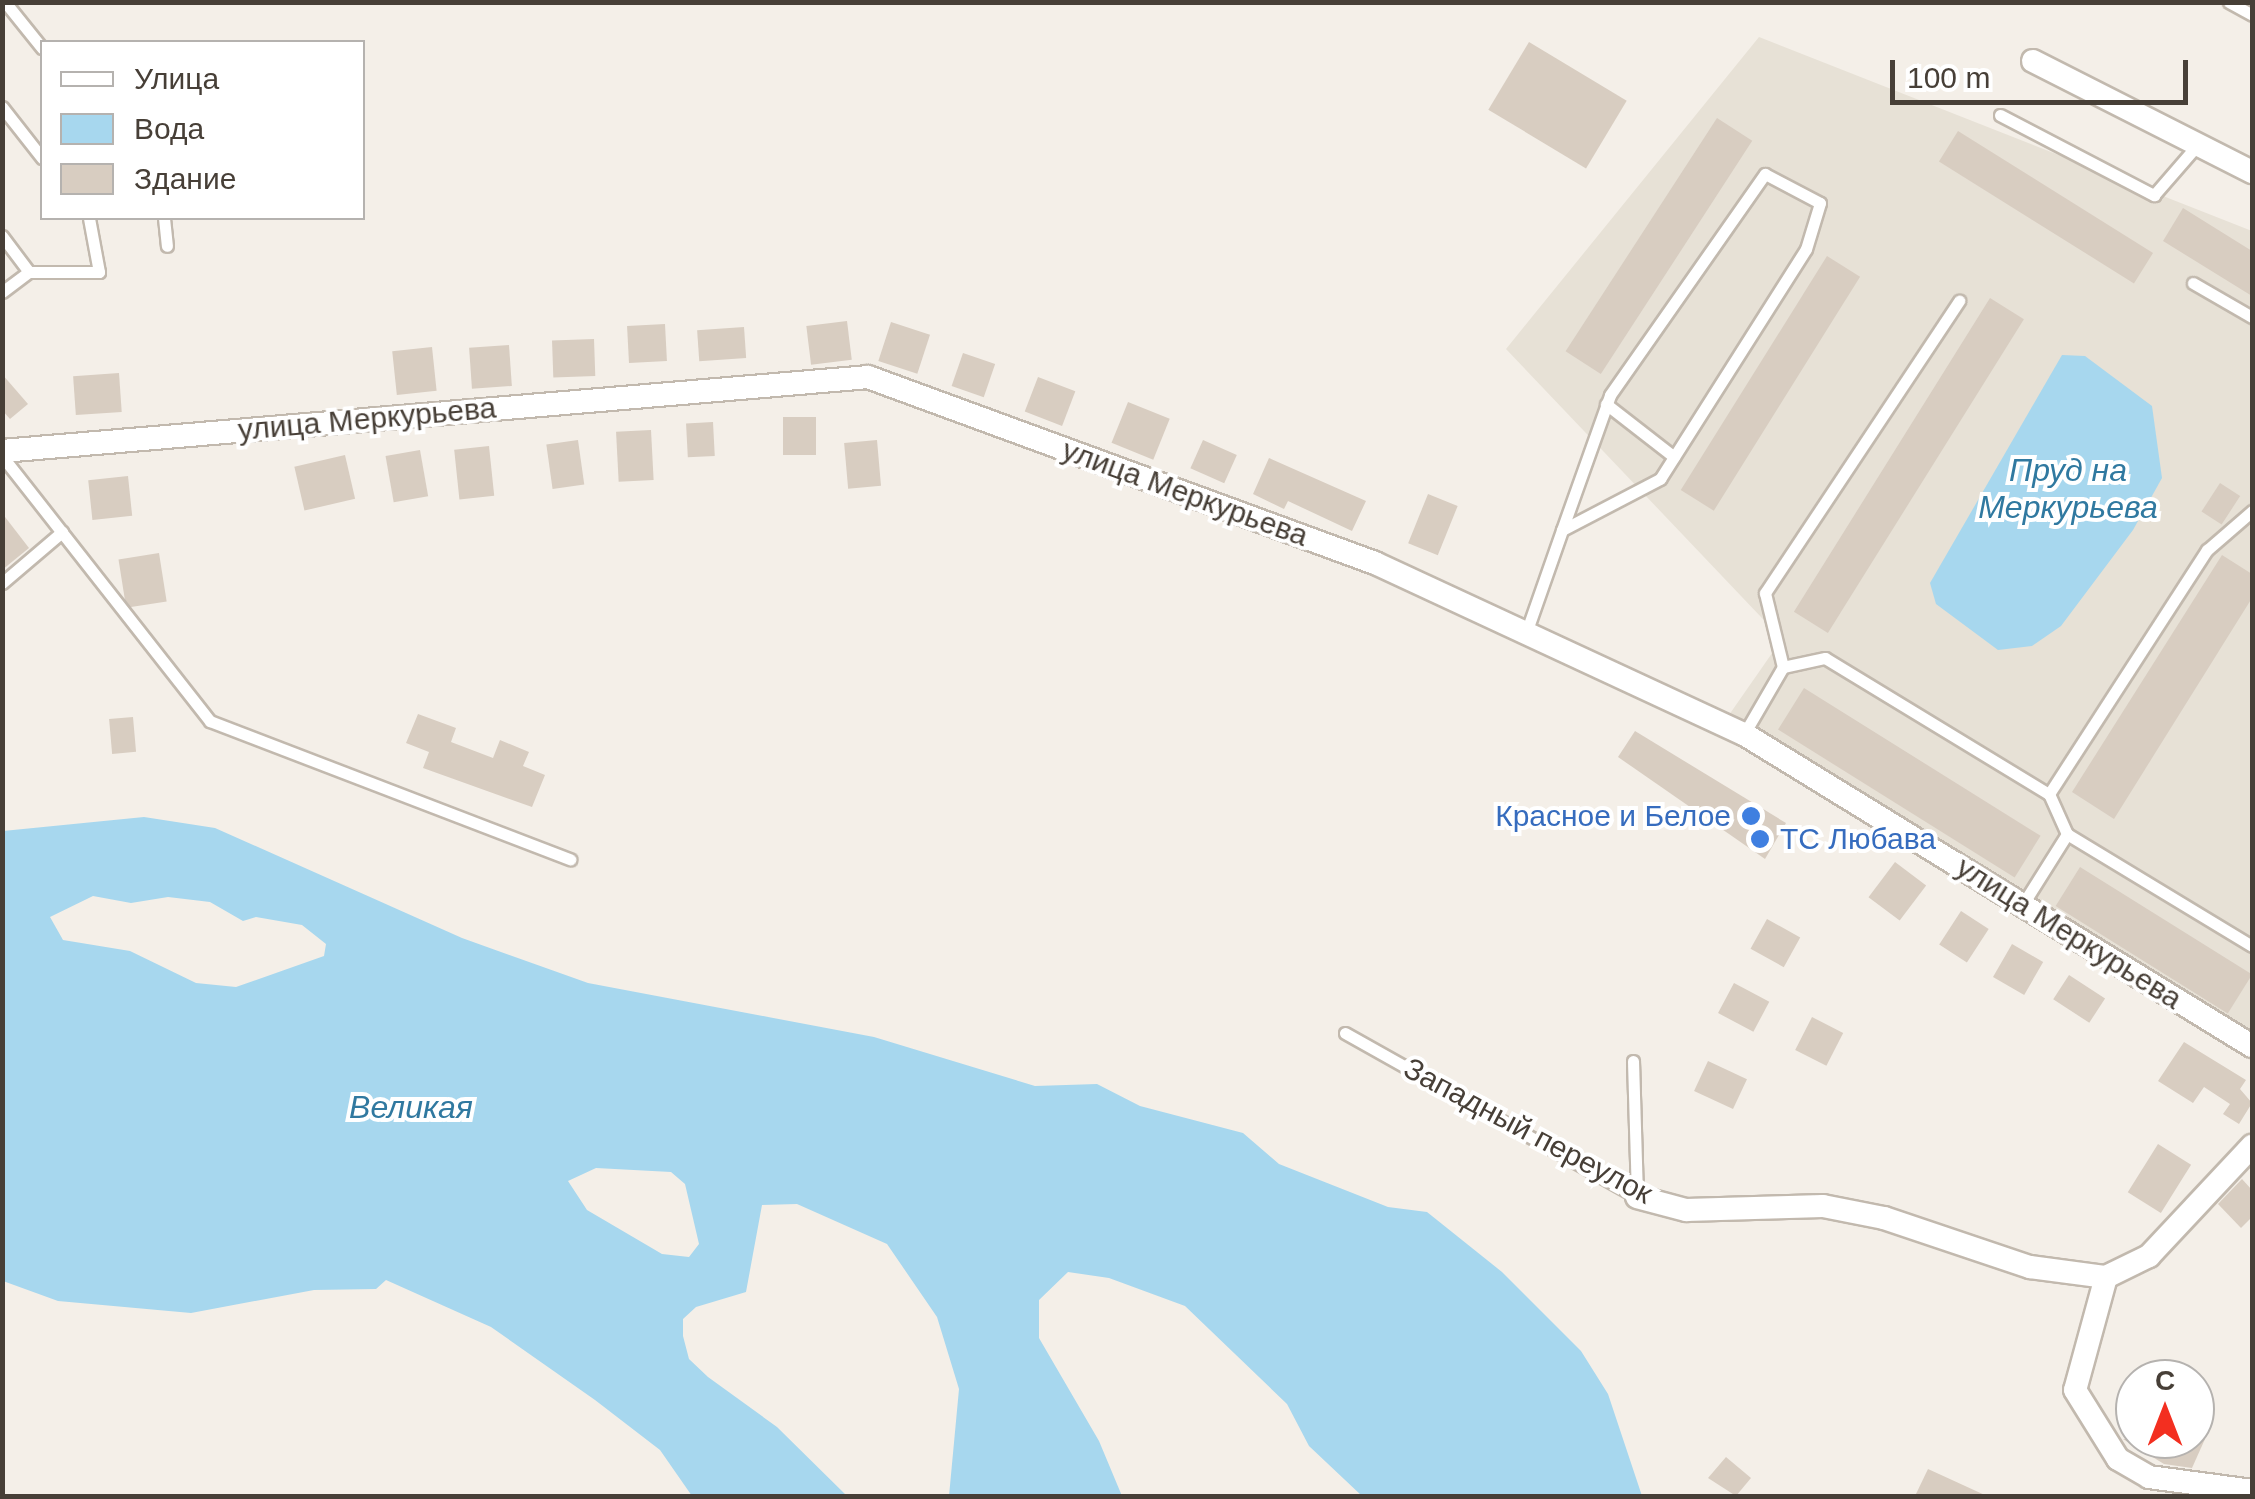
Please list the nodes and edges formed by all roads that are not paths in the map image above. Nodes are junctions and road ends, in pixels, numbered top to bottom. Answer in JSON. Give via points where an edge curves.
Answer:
{"nodes":[{"id":1,"x":5,"y":2,"type":"edge"},
{"id":2,"x":2229,"y":2,"type":"edge"},
{"id":3,"x":2252,"y":15,"type":"edge"},
{"id":4,"x":40,"y":46,"type":"edge"},
{"id":5,"x":2033,"y":61,"type":"dead end"},
{"id":6,"x":2,"y":108,"type":"edge"},
{"id":7,"x":2000,"y":114,"type":"dead end"},
{"id":8,"x":2199,"y":143,"type":"junction"},
{"id":9,"x":40,"y":156,"type":"edge"},
{"id":10,"x":2252,"y":172,"type":"edge"},
{"id":11,"x":93,"y":220,"type":"edge"},
{"id":12,"x":164,"y":220,"type":"edge"},
{"id":13,"x":2,"y":236,"type":"edge"},
{"id":14,"x":167,"y":246,"type":"dead end"},
{"id":15,"x":29,"y":272,"type":"junction"},
{"id":16,"x":2193,"y":283,"type":"dead end"},
{"id":17,"x":2,"y":292,"type":"edge"},
{"id":18,"x":1959,"y":301,"type":"dead end"},
{"id":19,"x":2252,"y":317,"type":"edge"},
{"id":20,"x":1606,"y":404,"type":"junction"},
{"id":21,"x":2,"y":453,"type":"edge"},
{"id":22,"x":1674,"y":457,"type":"junction"},
{"id":23,"x":2252,"y":512,"type":"edge"},
{"id":24,"x":1562,"y":530,"type":"junction"},
{"id":25,"x":62,"y":532,"type":"junction"},
{"id":26,"x":2,"y":583,"type":"edge"},
{"id":27,"x":1526,"y":633,"type":"junction"},
{"id":28,"x":1783,"y":668,"type":"junction"},
{"id":29,"x":1744,"y":734,"type":"junction"},
{"id":30,"x":2049,"y":794,"type":"junction"},
{"id":31,"x":2067,"y":834,"type":"junction"},
{"id":32,"x":570,"y":859,"type":"dead end"},
{"id":33,"x":2022,"y":904,"type":"junction"},
{"id":34,"x":2252,"y":946,"type":"edge"},
{"id":35,"x":1345,"y":1032,"type":"dead end"},
{"id":36,"x":2252,"y":1046,"type":"edge"},
{"id":37,"x":1633,"y":1061,"type":"dead end"},
{"id":38,"x":2252,"y":1146,"type":"edge"},
{"id":39,"x":1637,"y":1196,"type":"junction"},
{"id":40,"x":2106,"y":1278,"type":"junction"},
{"id":41,"x":2252,"y":1491,"type":"edge"}],
"edges":[{"from":1,"to":4,"type":"lane"},
{"from":2,"to":3,"type":"lane"},
{"from":5,"to":8,"type":"street"},
{"from":6,"to":9,"type":"lane"},
{"from":7,"to":8,"type":"lane","via":[[2154,195]]},
{"from":8,"to":10,"type":"street"},
{"from":11,"to":15,"type":"lane","via":[[99,272]]},
{"from":12,"to":14,"type":"lane"},
{"from":13,"to":15,"type":"lane"},
{"from":15,"to":17,"type":"lane"},
{"from":16,"to":19,"type":"lane"},
{"from":18,"to":28,"type":"lane","via":[[1766,592]]},
{"from":20,"to":22,"type":"lane"},
{"from":20,"to":22,"type":"lane","via":[[1765,174],[1820,204],[1806,248]]},
{"from":20,"to":24,"type":"lane"},
{"from":21,"to":25,"type":"lane"},
{"from":21,"to":27,"type":"street","name":"улица Меркурьева","via":[[868,377],[1375,563]]},
{"from":22,"to":24,"type":"lane","via":[[1660,480]]},
{"from":23,"to":30,"type":"lane","via":[[2207,550]]},
{"from":24,"to":27,"type":"lane"},
{"from":25,"to":26,"type":"lane"},
{"from":25,"to":32,"type":"lane","via":[[210,720]]},
{"from":27,"to":29,"type":"street","name":"улица Меркурьева"},
{"from":28,"to":29,"type":"lane"},
{"from":28,"to":30,"type":"lane","via":[[1825,658]]},
{"from":29,"to":33,"type":"street","name":"улица Меркурьева"},
{"from":30,"to":31,"type":"lane"},
{"from":31,"to":33,"type":"lane"},
{"from":31,"to":34,"type":"lane"},
{"from":33,"to":36,"type":"street","name":"улица Меркурьева"},
{"from":35,"to":39,"type":"lane","name":"Западный переулок"},
{"from":37,"to":39,"type":"lane"},
{"from":38,"to":40,"type":"street","via":[[2149,1256]]},
{"from":39,"to":40,"type":"street","name":"Западный переулок","via":[[1686,1210],[1823,1206],[1884,1218],[2030,1268]]},
{"from":40,"to":41,"type":"street","via":[[2074,1390],[2118,1459],[2149,1477]]}]}
